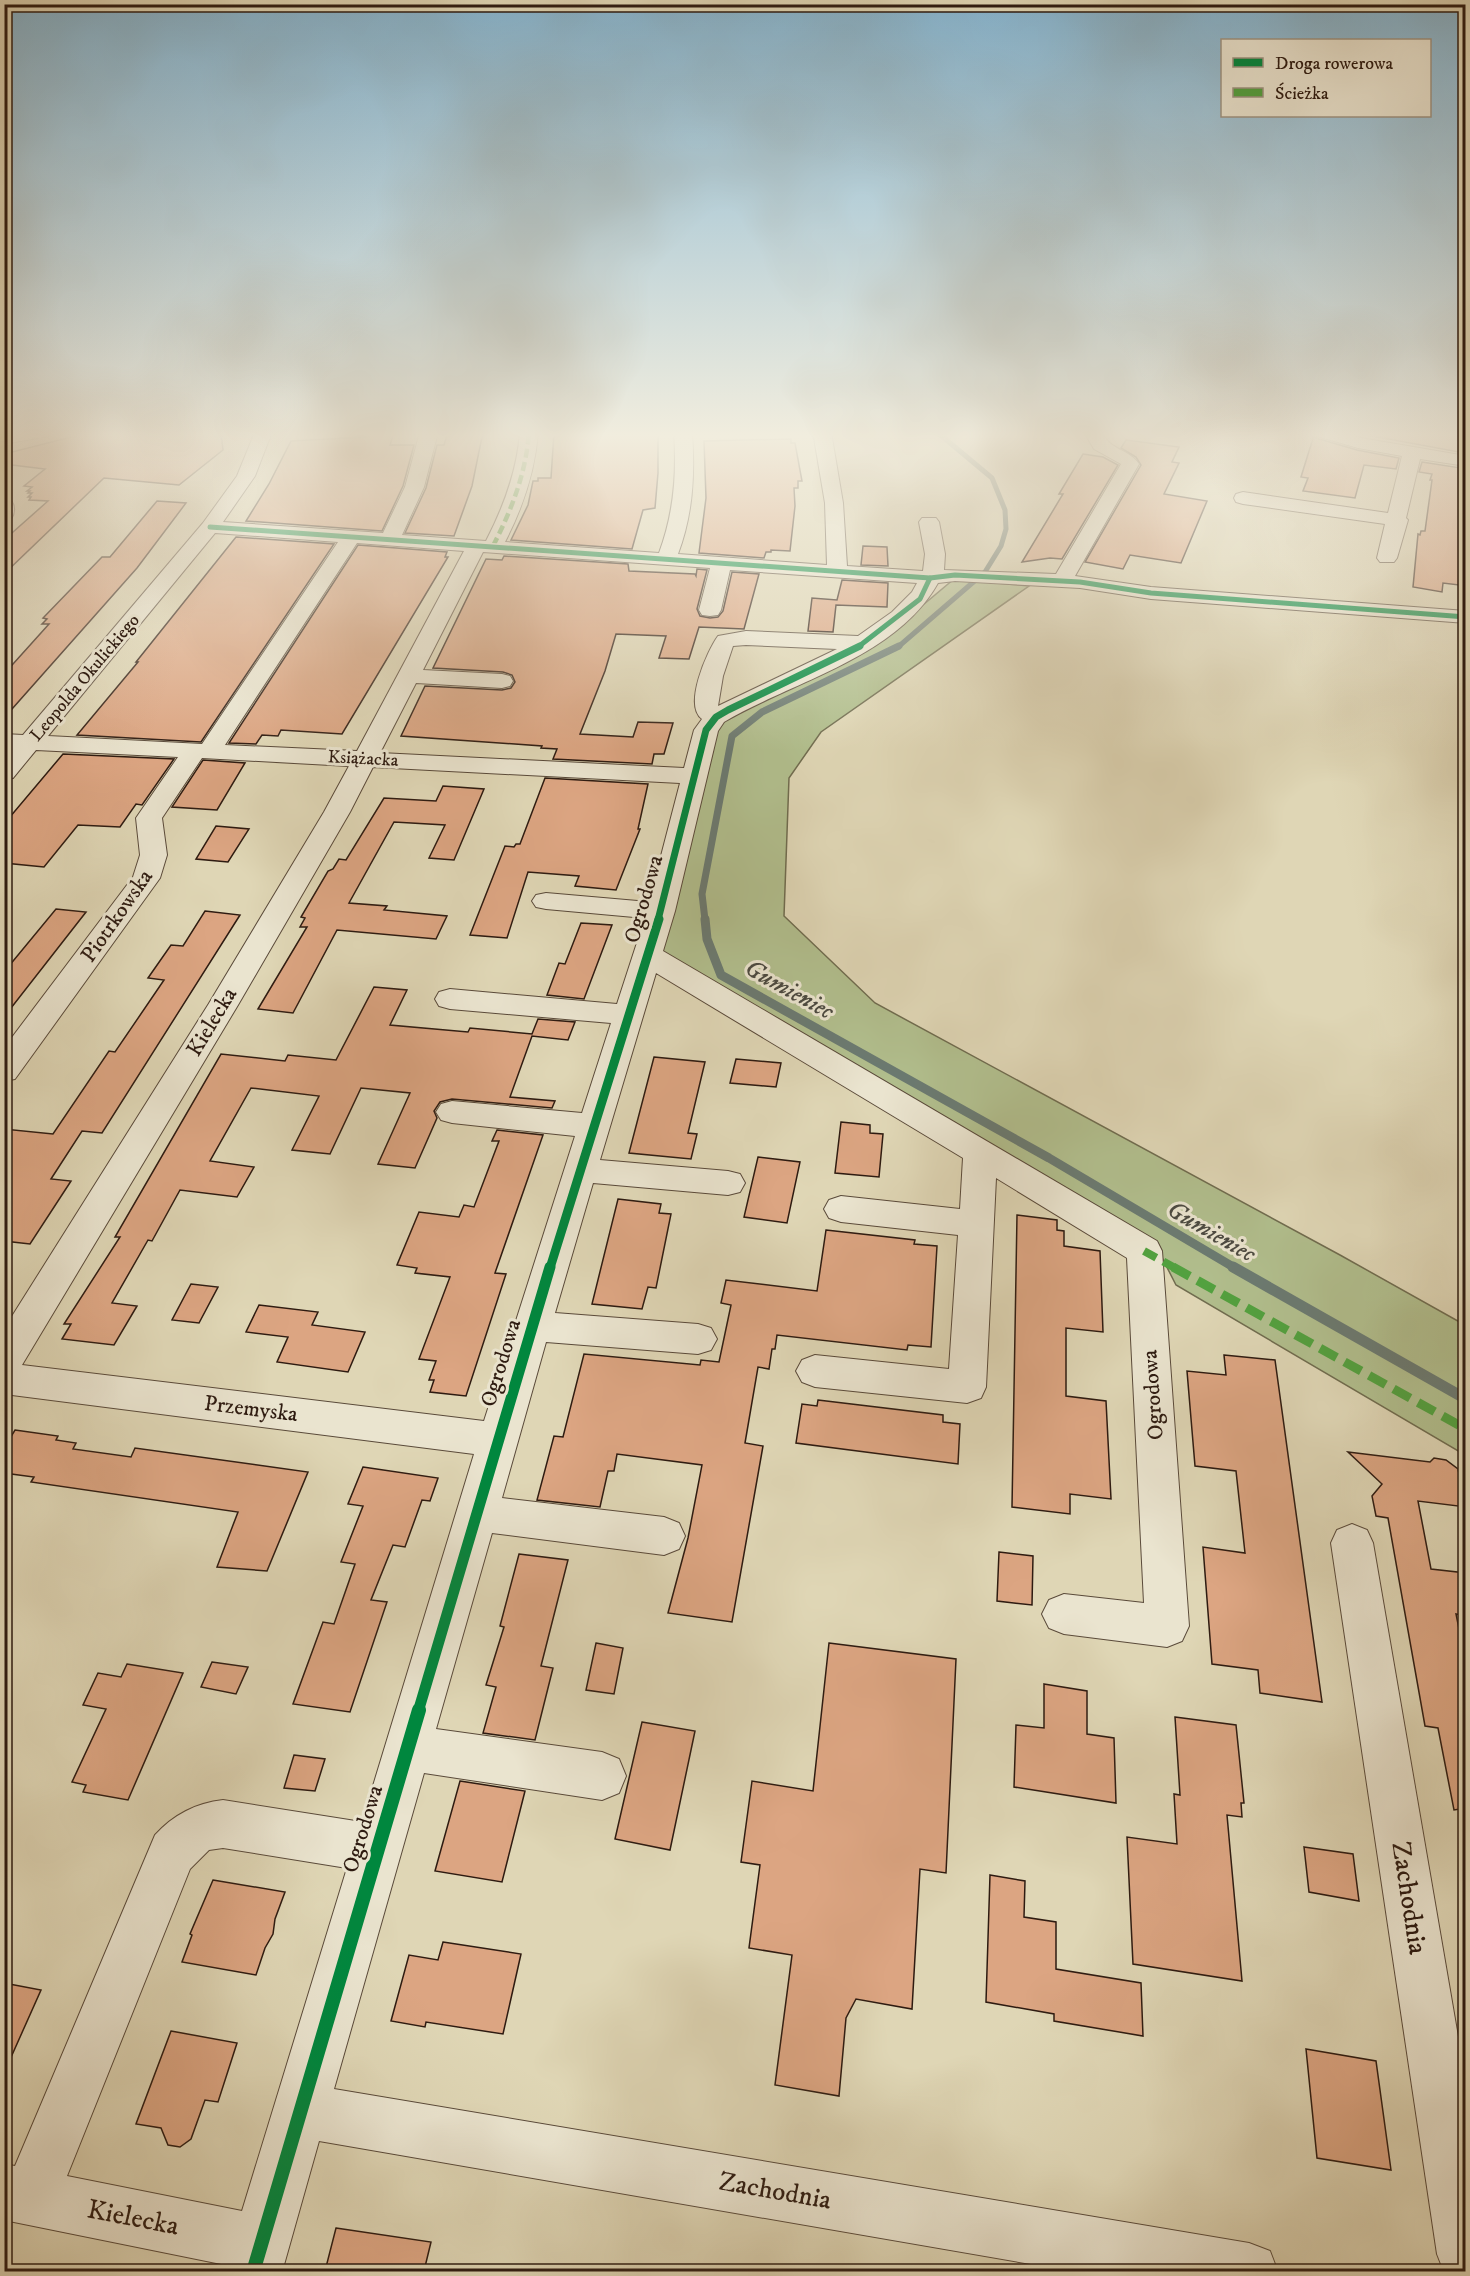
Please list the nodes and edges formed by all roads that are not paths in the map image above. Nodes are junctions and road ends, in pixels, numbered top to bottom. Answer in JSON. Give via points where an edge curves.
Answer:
{"nodes":[{"id":1,"x":201,"y":538,"type":"edge"},
{"id":2,"x":350,"y":538,"type":"edge"},
{"id":3,"x":380,"y":538,"type":"edge"},
{"id":4,"x":489,"y":538,"type":"edge"},
{"id":5,"x":675,"y":538,"type":"edge"},
{"id":6,"x":836,"y":538,"type":"edge"},
{"id":7,"x":931,"y":538,"type":"edge"},
{"id":8,"x":1087,"y":538,"type":"edge"},
{"id":9,"x":1393,"y":538,"type":"edge"},
{"id":10,"x":390,"y":539,"type":"joint"},
{"id":11,"x":485,"y":545,"type":"junction"},
{"id":12,"x":667,"y":558,"type":"junction"},
{"id":13,"x":1388,"y":558,"type":"dead end"},
{"id":14,"x":722,"y":562,"type":"junction"},
{"id":15,"x":837,"y":570,"type":"junction"},
{"id":16,"x":930,"y":578,"type":"junction"},
{"id":17,"x":1062,"y":581,"type":"junction"},
{"id":18,"x":710,"y":610,"type":"dead end"},
{"id":19,"x":1466,"y":617,"type":"edge"},
{"id":20,"x":865,"y":643,"type":"junction"},
{"id":21,"x":409,"y":676,"type":"junction"},
{"id":22,"x":502,"y":681,"type":"dead end"},
{"id":23,"x":716,"y":717,"type":"junction"},
{"id":24,"x":4,"y":741,"type":"edge"},
{"id":25,"x":31,"y":742,"type":"junction"},
{"id":26,"x":202,"y":751,"type":"junction"},
{"id":27,"x":367,"y":759,"type":"junction"},
{"id":28,"x":4,"y":773,"type":"edge"},
{"id":29,"x":694,"y":776,"type":"junction"},
{"id":30,"x":546,"y":901,"type":"dead end"},
{"id":31,"x":662,"y":911,"type":"junction"},
{"id":32,"x":648,"y":955,"type":"junction"},
{"id":33,"x":450,"y":999,"type":"dead end"},
{"id":34,"x":629,"y":1015,"type":"junction"},
{"id":35,"x":4,"y":1071,"type":"edge"},
{"id":36,"x":452,"y":1112,"type":"dead end"},
{"id":37,"x":593,"y":1126,"type":"junction"},
{"id":38,"x":980,"y":1154,"type":"junction"},
{"id":39,"x":580,"y":1170,"type":"junction"},
{"id":40,"x":728,"y":1184,"type":"dead end"},
{"id":41,"x":841,"y":1209,"type":"dead end"},
{"id":42,"x":976,"y":1224,"type":"junction"},
{"id":43,"x":532,"y":1326,"type":"junction"},
{"id":44,"x":698,"y":1339,"type":"dead end"},
{"id":45,"x":4,"y":1362,"type":"edge"},
{"id":46,"x":815,"y":1371,"type":"dead end"},
{"id":47,"x":4,"y":1378,"type":"edge"},
{"id":48,"x":498,"y":1440,"type":"junction"},
{"id":49,"x":477,"y":1513,"type":"junction"},
{"id":50,"x":664,"y":1536,"type":"dead end"},
{"id":51,"x":1352,"y":1543,"type":"dead end"},
{"id":52,"x":1064,"y":1614,"type":"dead end"},
{"id":53,"x":408,"y":1748,"type":"junction"},
{"id":54,"x":602,"y":1776,"type":"dead end"},
{"id":55,"x":378,"y":1849,"type":"junction"},
{"id":56,"x":301,"y":2111,"type":"junction"},
{"id":57,"x":17,"y":2195,"type":"edge"},
{"id":58,"x":1466,"y":2254,"type":"edge"},
{"id":59,"x":258,"y":2258,"type":"edge"},
{"id":60,"x":1249,"y":2271,"type":"edge"}],
"edges":[{"from":1,"to":25,"type":"street","name":"Leopolda Okulickiego"},
{"from":2,"to":26,"type":"street","name":"Piotrkowska"},
{"from":3,"to":10,"type":"street"},
{"from":4,"to":11,"type":"street","name":"Kielecka"},
{"from":5,"to":12,"type":"street"},
{"from":6,"to":15,"type":"street"},
{"from":7,"to":16,"type":"street","via":[[934,567]]},
{"from":8,"to":17,"type":"street"},
{"from":9,"to":13,"type":"street"},
{"from":10,"to":11,"type":"street"},
{"from":11,"to":12,"type":"street"},
{"from":11,"to":21,"type":"street","name":"Kielecka"},
{"from":12,"to":14,"type":"street"},
{"from":14,"to":15,"type":"street"},
{"from":14,"to":18,"type":"street"},
{"from":15,"to":16,"type":"street"},
{"from":16,"to":17,"type":"street","via":[[979,575]]},
{"from":16,"to":20,"type":"street","via":[[920,599]]},
{"from":17,"to":19,"type":"street","via":[[1151,593]]},
{"from":20,"to":23,"type":"street"},
{"from":20,"to":23,"type":"street","via":[[746,638],[726,641],[719,649],[706,703],[707,712]]},
{"from":21,"to":22,"type":"street"},
{"from":21,"to":27,"type":"street","name":"Kielecka"},
{"from":23,"to":29,"type":"street","name":"Ogrodowa","via":[[706,730]]},
{"from":24,"to":25,"type":"street","name":"Książacka"},
{"from":25,"to":26,"type":"street","name":"Książacka"},
{"from":25,"to":28,"type":"street","name":"Leopolda Okulickiego"},
{"from":26,"to":27,"type":"street","name":"Książacka"},
{"from":26,"to":35,"type":"street","name":"Piotrkowska","via":[[149,818],[156,852],[146,878]]},
{"from":27,"to":29,"type":"street","name":"Książacka"},
{"from":27,"to":45,"type":"street","name":"Kielecka","via":[[223,1005]]},
{"from":29,"to":31,"type":"street","name":"Ogrodowa"},
{"from":30,"to":31,"type":"street","name":"Ogrodowa"},
{"from":31,"to":32,"type":"street","name":"Ogrodowa"},
{"from":32,"to":34,"type":"street","name":"Ogrodowa"},
{"from":32,"to":38,"type":"street","name":"Ogrodowa"},
{"from":33,"to":34,"type":"street"},
{"from":34,"to":37,"type":"street","name":"Ogrodowa"},
{"from":36,"to":37,"type":"street"},
{"from":37,"to":39,"type":"street","name":"Ogrodowa"},
{"from":38,"to":42,"type":"street"},
{"from":38,"to":52,"type":"street","name":"Ogrodowa","via":[[1144,1251],[1167,1626]]},
{"from":39,"to":40,"type":"street"},
{"from":39,"to":43,"type":"street","name":"Ogrodowa"},
{"from":41,"to":42,"type":"street"},
{"from":42,"to":46,"type":"street","via":[[967,1387]]},
{"from":43,"to":44,"type":"street","name":"Ogrodowa"},
{"from":43,"to":48,"type":"street","name":"Ogrodowa"},
{"from":47,"to":48,"type":"street","name":"Przemyska"},
{"from":48,"to":49,"type":"street","name":"Ogrodowa"},
{"from":49,"to":50,"type":"street"},
{"from":49,"to":53,"type":"street","name":"Ogrodowa"},
{"from":51,"to":58,"type":"street","name":"Zachodnia"},
{"from":53,"to":54,"type":"street"},
{"from":53,"to":55,"type":"street","name":"Ogrodowa"},
{"from":55,"to":56,"type":"street","name":"Ogrodowa"},
{"from":55,"to":57,"type":"street","name":"Ogrodowa","via":[[223,1824],[205,1826],[186,1835],[172,1852]]},
{"from":56,"to":59,"type":"street","name":"Ogrodowa"},
{"from":56,"to":60,"type":"street","name":"Zachodnia"},
{"from":57,"to":59,"type":"street","name":"Kielecka"}]}
